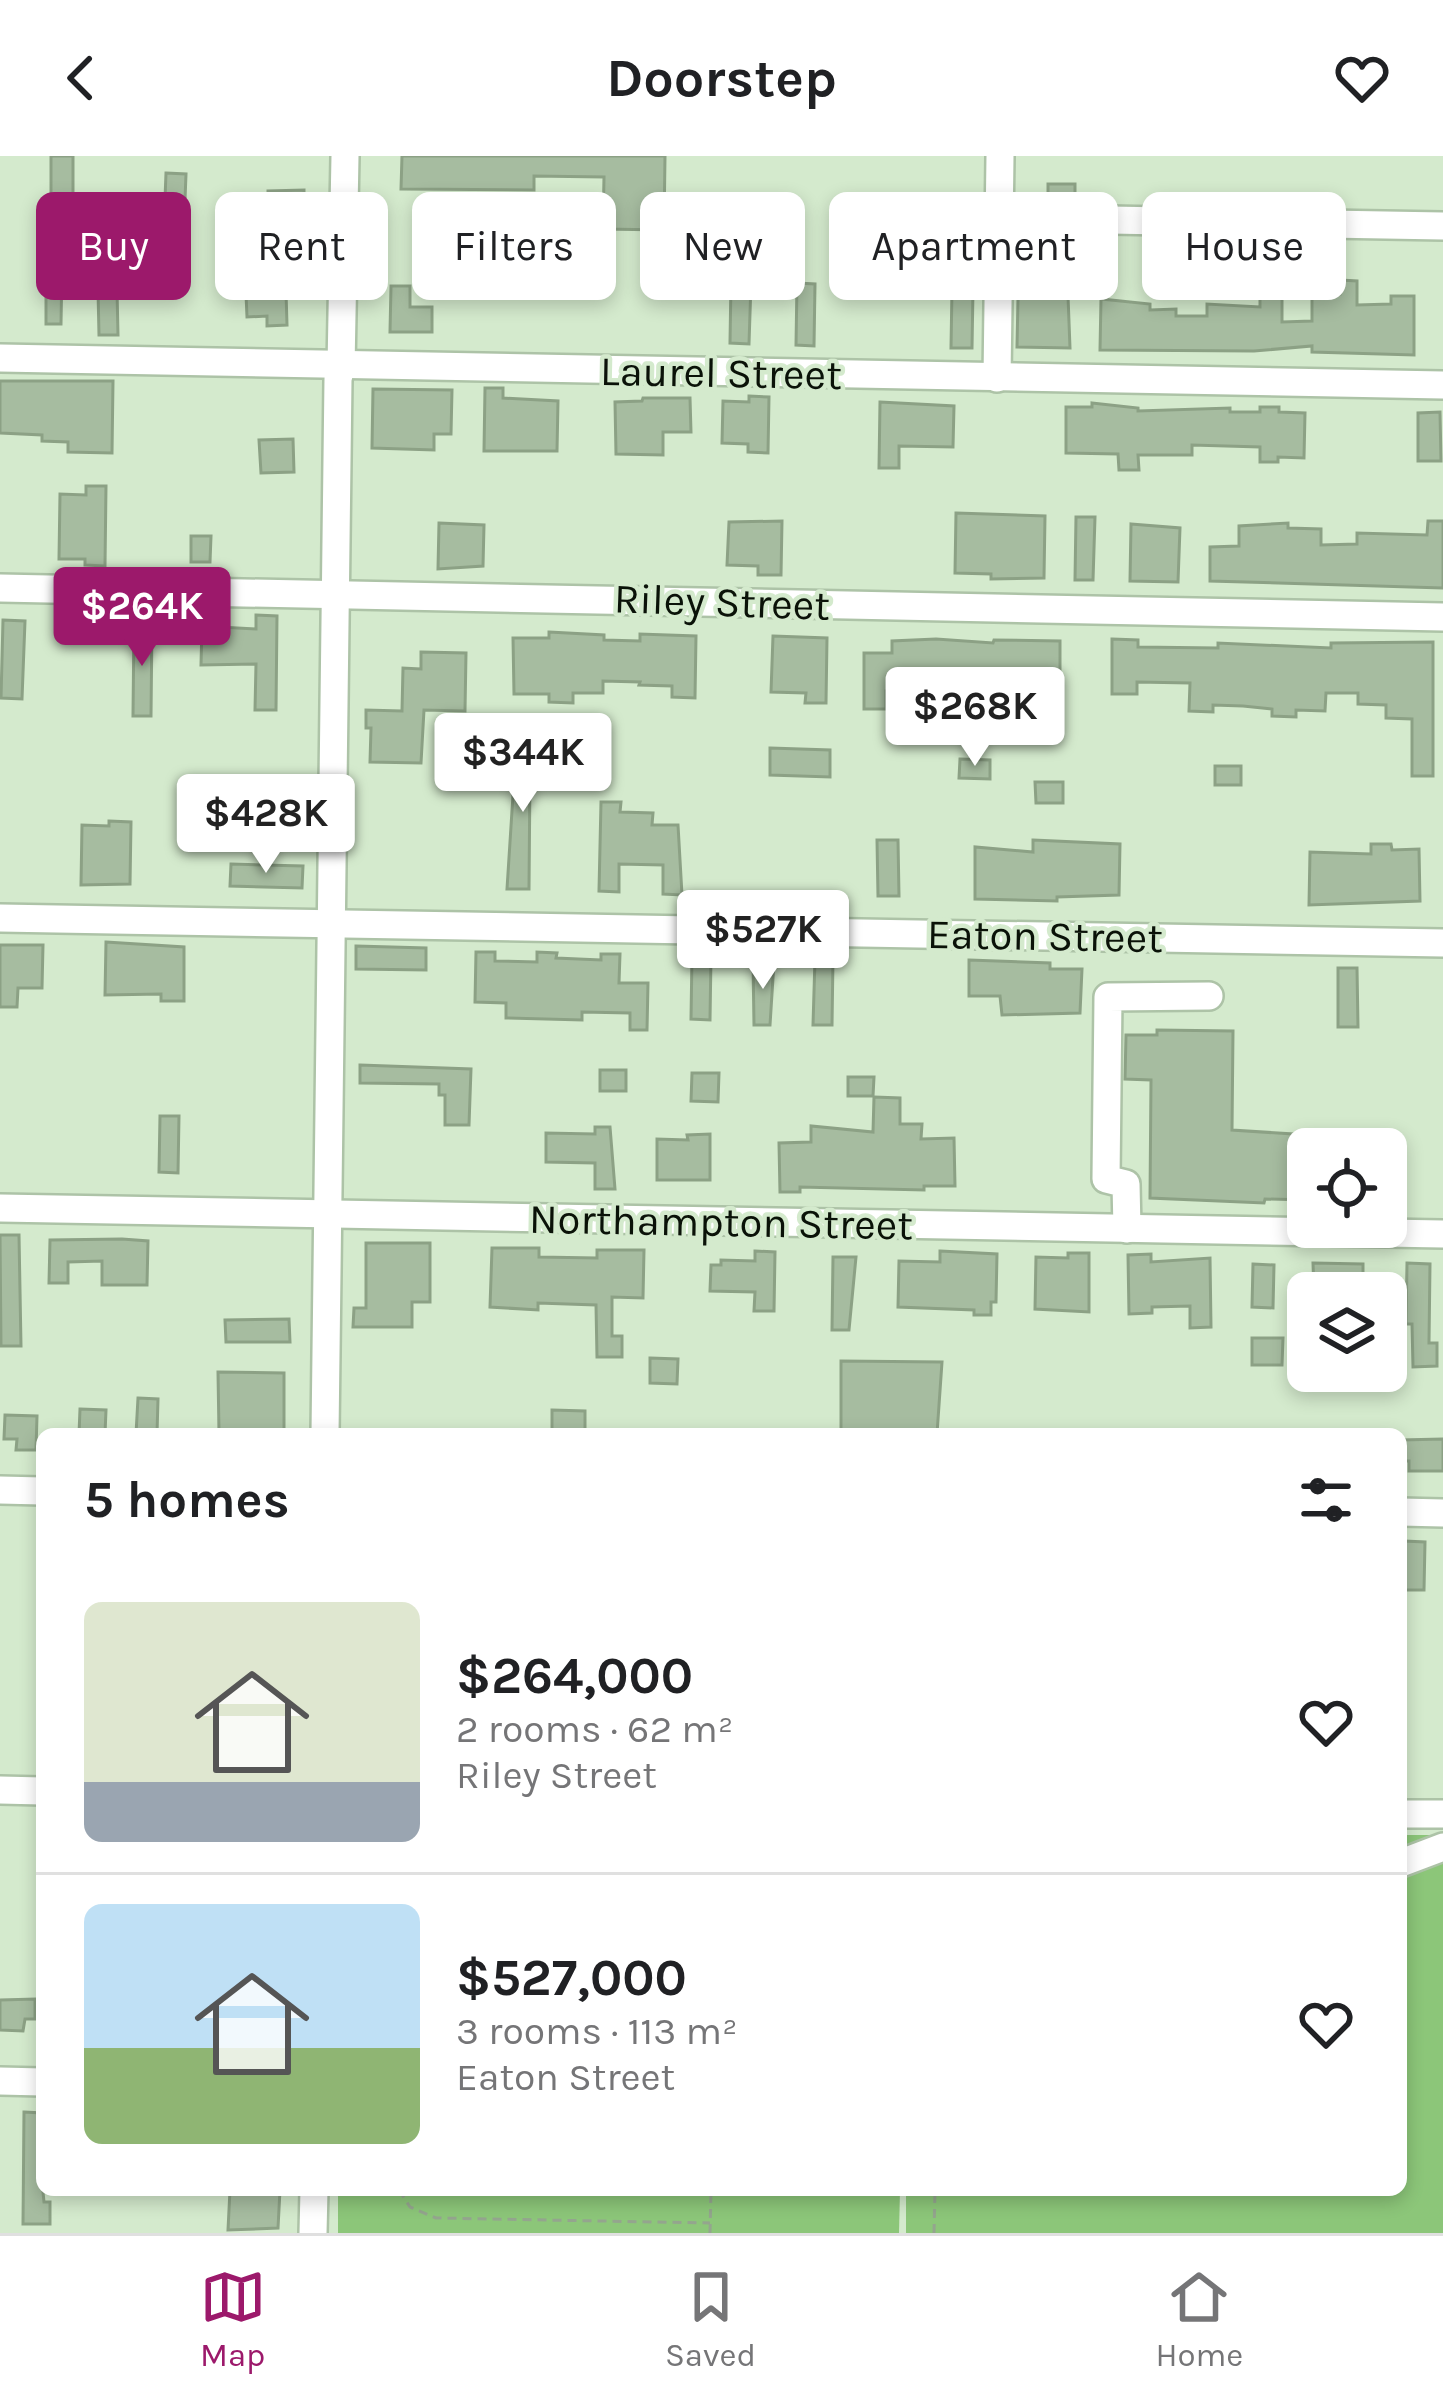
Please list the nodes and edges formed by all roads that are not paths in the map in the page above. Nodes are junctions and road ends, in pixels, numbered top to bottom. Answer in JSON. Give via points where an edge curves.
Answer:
{"nodes":[{"id":1,"x":344,"y":156,"type":"edge"},
{"id":2,"x":1000,"y":156,"type":"edge"},
{"id":3,"x":999,"y":192,"type":"edge"},
{"id":4,"x":1118,"y":220,"type":"edge"},
{"id":5,"x":1443,"y":226,"type":"edge"},
{"id":6,"x":998,"y":300,"type":"edge"},
{"id":7,"x":0,"y":358,"type":"edge"},
{"id":8,"x":341,"y":367,"type":"junction"},
{"id":9,"x":997,"y":378,"type":"junction"},
{"id":10,"x":1443,"y":386,"type":"edge"},
{"id":11,"x":0,"y":588,"type":"edge"},
{"id":12,"x":335,"y":593,"type":"junction"},
{"id":13,"x":1443,"y":617,"type":"edge"},
{"id":14,"x":0,"y":917,"type":"edge"},
{"id":15,"x":331,"y":923,"type":"junction"},
{"id":16,"x":1443,"y":943,"type":"edge"},
{"id":17,"x":1208,"y":996,"type":"dead end"},
{"id":18,"x":0,"y":1208,"type":"edge"},
{"id":19,"x":327,"y":1214,"type":"junction"},
{"id":20,"x":1127,"y":1229,"type":"junction"},
{"id":21,"x":1443,"y":1234,"type":"edge"},
{"id":22,"x":325,"y":1428,"type":"edge"},
{"id":23,"x":0,"y":1490,"type":"edge"},
{"id":24,"x":36,"y":1491,"type":"edge"},
{"id":25,"x":1407,"y":1512,"type":"edge"},
{"id":26,"x":1443,"y":1513,"type":"edge"},
{"id":27,"x":0,"y":1790,"type":"edge"},
{"id":28,"x":36,"y":1791,"type":"edge"},
{"id":29,"x":1407,"y":1814,"type":"edge"},
{"id":30,"x":1443,"y":1814,"type":"edge"},
{"id":31,"x":1443,"y":1847,"type":"edge"},
{"id":32,"x":1407,"y":1861,"type":"edge"},
{"id":33,"x":0,"y":2081,"type":"edge"},
{"id":34,"x":36,"y":2082,"type":"edge"},
{"id":35,"x":314,"y":2196,"type":"edge"},
{"id":36,"x":313,"y":2233,"type":"edge"}],
"edges":[{"from":1,"to":8,"type":"street"},
{"from":2,"to":3,"type":"street"},
{"from":4,"to":5,"type":"street"},
{"from":6,"to":9,"type":"street"},
{"from":7,"to":8,"type":"street","name":"Laurel Street"},
{"from":8,"to":9,"type":"street","name":"Laurel Street"},
{"from":8,"to":12,"type":"street"},
{"from":9,"to":10,"type":"street","name":"Laurel Street"},
{"from":11,"to":12,"type":"street","name":"Riley Street"},
{"from":12,"to":13,"type":"street","name":"Riley Street"},
{"from":12,"to":15,"type":"street"},
{"from":14,"to":15,"type":"street","name":"Eaton Street"},
{"from":15,"to":16,"type":"street","name":"Eaton Street"},
{"from":15,"to":19,"type":"street"},
{"from":17,"to":20,"type":"street","via":[[1108,998],[1106,1180],[1126,1184]]},
{"from":18,"to":19,"type":"street","name":"Northampton Street"},
{"from":19,"to":20,"type":"street","name":"Northampton Street"},
{"from":19,"to":22,"type":"street"},
{"from":20,"to":21,"type":"street","name":"Northampton Street"},
{"from":23,"to":24,"type":"street"},
{"from":25,"to":26,"type":"street"},
{"from":27,"to":28,"type":"street"},
{"from":29,"to":30,"type":"street"},
{"from":31,"to":32,"type":"street"},
{"from":33,"to":34,"type":"street"},
{"from":35,"to":36,"type":"street"}]}
